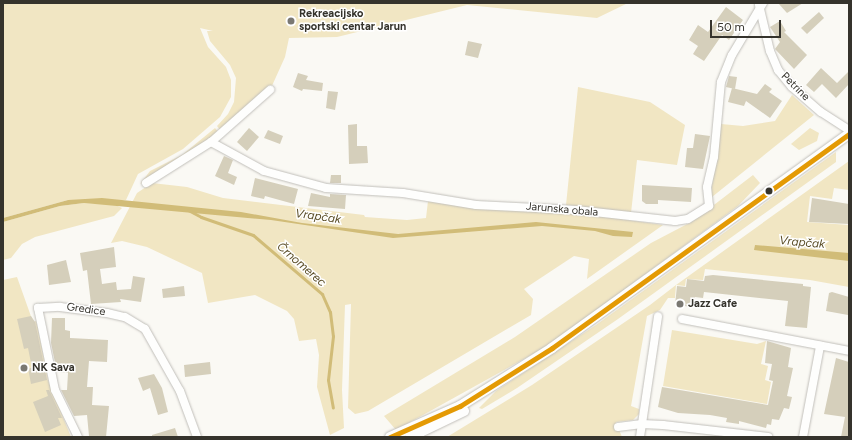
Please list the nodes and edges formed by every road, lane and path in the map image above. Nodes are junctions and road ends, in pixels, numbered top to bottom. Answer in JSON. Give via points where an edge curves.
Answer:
{"nodes":[{"id":1,"x":761,"y":5,"type":"edge"},
{"id":2,"x":270,"y":90,"type":"dead end"},
{"id":3,"x":849,"y":130,"type":"edge"},
{"id":4,"x":849,"y":134,"type":"edge"},
{"id":5,"x":211,"y":142,"type":"junction"},
{"id":6,"x":146,"y":183,"type":"dead end"},
{"id":7,"x":658,"y":316,"type":"dead end"},
{"id":8,"x":682,"y":319,"type":"dead end"},
{"id":9,"x":820,"y":346,"type":"junction"},
{"id":10,"x":849,"y":351,"type":"edge"},
{"id":11,"x":509,"y":376,"type":"junction"},
{"id":12,"x":642,"y":424,"type":"junction"},
{"id":13,"x":618,"y":427,"type":"dead end"},
{"id":14,"x":78,"y":437,"type":"edge"},
{"id":15,"x":197,"y":437,"type":"edge"},
{"id":16,"x":390,"y":437,"type":"edge"},
{"id":17,"x":410,"y":437,"type":"edge"},
{"id":18,"x":640,"y":437,"type":"edge"},
{"id":19,"x":768,"y":437,"type":"edge"},
{"id":20,"x":803,"y":437,"type":"edge"}],
"edges":[{"from":1,"to":3,"type":"street","name":"Petrine","via":[[770,51],[778,70],[792,87],[821,112]]},
{"from":1,"to":5,"type":"street","name":"Jarunska obala","via":[[732,55],[721,82],[714,157],[707,187],[709,206],[688,220],[674,221],[576,210],[476,205],[403,193],[326,188],[264,171]]},
{"from":2,"to":5,"type":"street"},
{"from":4,"to":11,"type":"street","via":[[672,264]]},
{"from":5,"to":6,"type":"street"},
{"from":7,"to":12,"type":"street"},
{"from":8,"to":9,"type":"street","via":[[747,329]]},
{"from":9,"to":10,"type":"street"},
{"from":9,"to":20,"type":"street"},
{"from":11,"to":16,"type":"street","via":[[460,406]]},
{"from":11,"to":17,"type":"street","via":[[476,404]]},
{"from":12,"to":13,"type":"street"},
{"from":12,"to":18,"type":"street"},
{"from":12,"to":19,"type":"street"},
{"from":14,"to":15,"type":"street","name":"Gredice","via":[[55,390],[38,308],[60,307],[107,313],[125,318],[145,329],[180,391]]}]}
